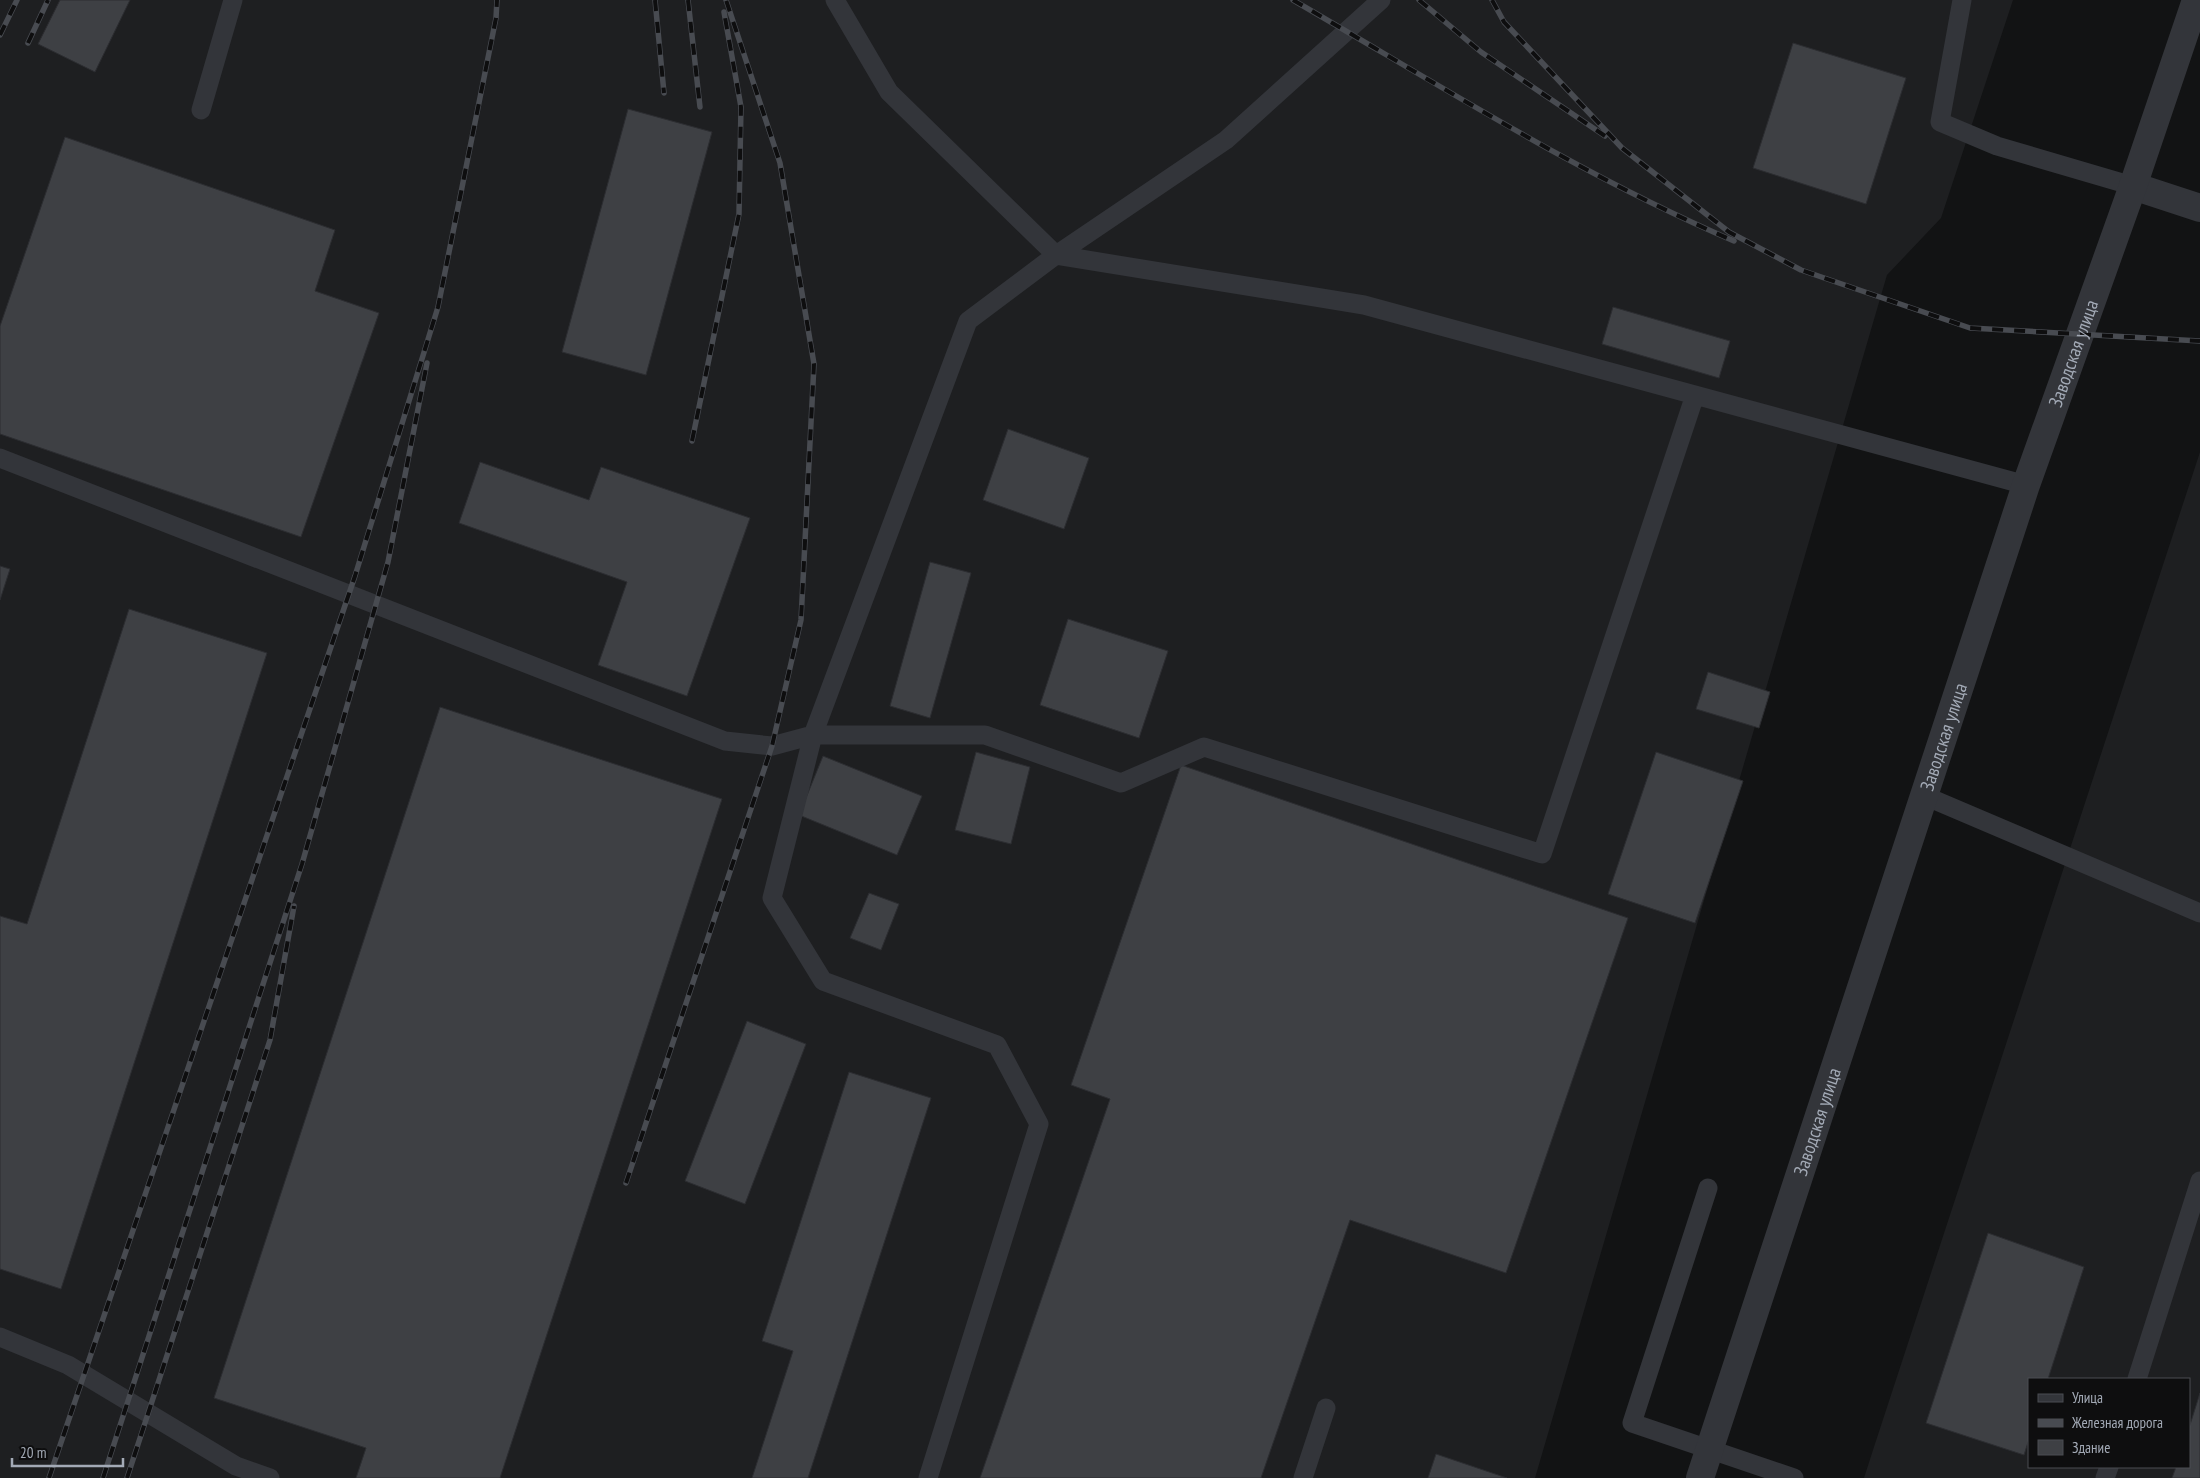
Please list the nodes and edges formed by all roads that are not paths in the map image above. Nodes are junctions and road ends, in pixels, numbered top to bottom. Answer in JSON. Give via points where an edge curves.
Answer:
{"nodes":[{"id":1,"x":233,"y":0,"type":"edge"},
{"id":2,"x":835,"y":0,"type":"edge"},
{"id":3,"x":1381,"y":0,"type":"edge"},
{"id":4,"x":1962,"y":0,"type":"edge"},
{"id":5,"x":2196,"y":0,"type":"edge"},
{"id":6,"x":201,"y":110,"type":"dead end"},
{"id":7,"x":2133,"y":186,"type":"junction"},
{"id":8,"x":2200,"y":208,"type":"edge"},
{"id":9,"x":1056,"y":255,"type":"junction"},
{"id":10,"x":1695,"y":395,"type":"junction"},
{"id":11,"x":0,"y":458,"type":"edge"},
{"id":12,"x":2026,"y":485,"type":"junction"},
{"id":13,"x":813,"y":734,"type":"junction"},
{"id":14,"x":1925,"y":796,"type":"junction"},
{"id":15,"x":2200,"y":913,"type":"edge"},
{"id":16,"x":2200,"y":1181,"type":"edge"},
{"id":17,"x":1708,"y":1188,"type":"dead end"},
{"id":18,"x":0,"y":1338,"type":"edge"},
{"id":19,"x":2137,"y":1378,"type":"edge"},
{"id":20,"x":1326,"y":1408,"type":"dead end"},
{"id":21,"x":1709,"y":1448,"type":"junction"},
{"id":22,"x":270,"y":1478,"type":"edge"},
{"id":23,"x":928,"y":1478,"type":"edge"},
{"id":24,"x":1304,"y":1478,"type":"edge"},
{"id":25,"x":1700,"y":1478,"type":"edge"},
{"id":26,"x":1794,"y":1478,"type":"edge"}],
"edges":[{"from":1,"to":6,"type":"lane"},
{"from":2,"to":9,"type":"lane","via":[[889,92]]},
{"from":3,"to":9,"type":"lane","via":[[1226,140]]},
{"from":4,"to":7,"type":"lane","via":[[1940,122],[1996,146]]},
{"from":5,"to":7,"type":"street","name":"Заводская улица"},
{"from":7,"to":8,"type":"street"},
{"from":7,"to":12,"type":"street","name":"Заводская улица"},
{"from":9,"to":10,"type":"lane","via":[[1364,305]]},
{"from":9,"to":13,"type":"lane","via":[[968,321]]},
{"from":10,"to":12,"type":"lane"},
{"from":10,"to":13,"type":"lane","via":[[1542,854],[1204,747],[1121,783],[985,735]]},
{"from":11,"to":13,"type":"lane","via":[[725,741],[772,746]]},
{"from":12,"to":14,"type":"street","name":"Заводская улица"},
{"from":13,"to":23,"type":"lane","via":[[772,898],[823,981],[997,1045],[1039,1124]]},
{"from":14,"to":15,"type":"lane"},
{"from":14,"to":21,"type":"street","name":"Заводская улица"},
{"from":16,"to":19,"type":"lane"},
{"from":17,"to":21,"type":"lane","via":[[1632,1423]]},
{"from":18,"to":22,"type":"lane","via":[[68,1365],[236,1466]]},
{"from":20,"to":24,"type":"lane"},
{"from":21,"to":25,"type":"street","name":"Заводская улица"},
{"from":21,"to":26,"type":"lane"}]}
